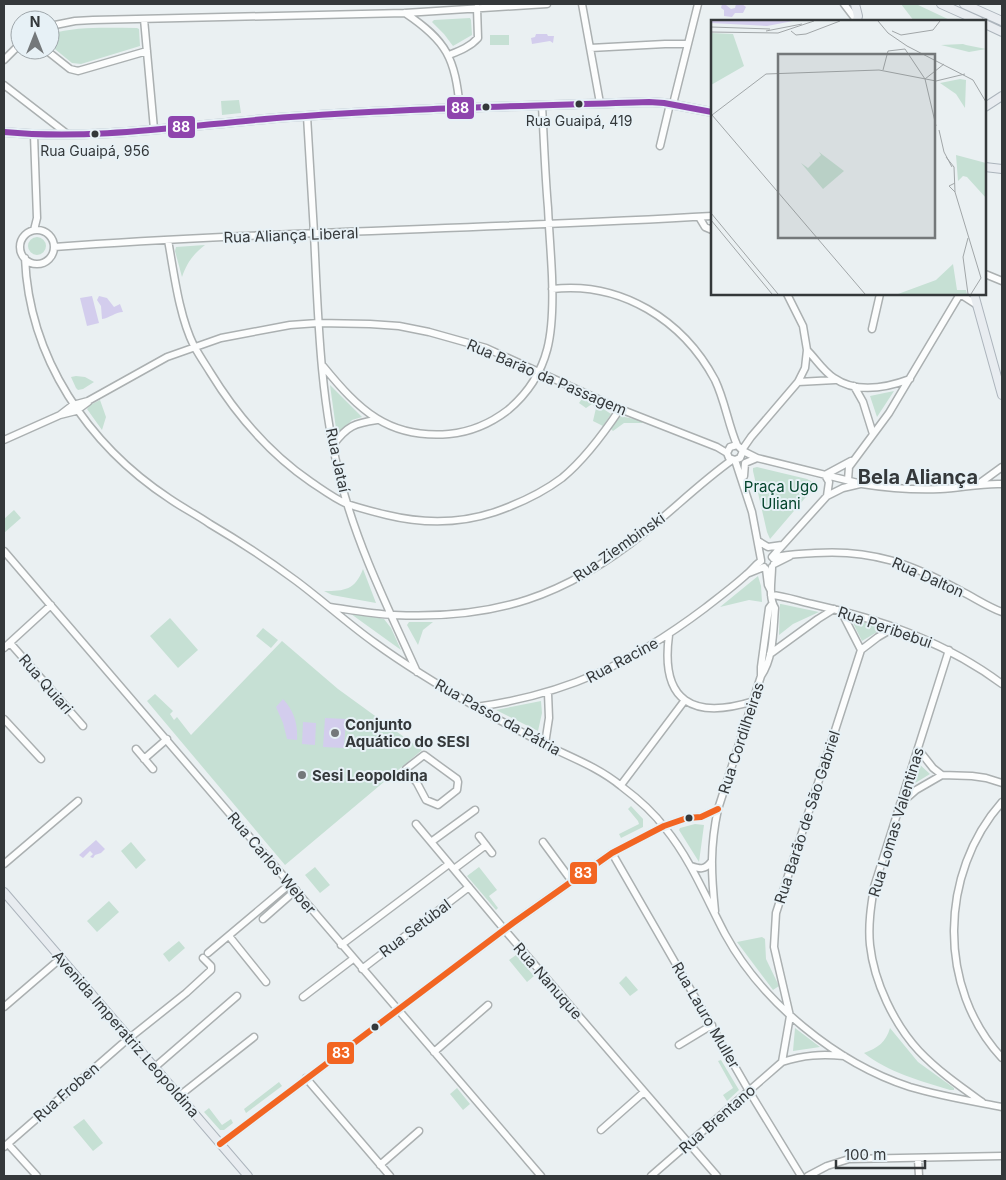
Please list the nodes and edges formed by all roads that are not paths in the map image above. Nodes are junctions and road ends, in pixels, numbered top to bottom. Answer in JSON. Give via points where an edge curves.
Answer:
{"nodes":[{"id":1,"x":547,"y":4,"type":"edge"},
{"id":2,"x":582,"y":4,"type":"edge"},
{"id":3,"x":698,"y":4,"type":"edge"},
{"id":4,"x":844,"y":4,"type":"edge"},
{"id":5,"x":856,"y":4,"type":"edge"},
{"id":6,"x":942,"y":4,"type":"edge"},
{"id":7,"x":964,"y":4,"type":"edge"},
{"id":8,"x":477,"y":8,"type":"junction"},
{"id":9,"x":405,"y":13,"type":"junction"},
{"id":10,"x":144,"y":19,"type":"junction"},
{"id":11,"x":856,"y":20,"type":"edge"},
{"id":12,"x":857,"y":20,"type":"edge"},
{"id":13,"x":976,"y":20,"type":"edge"},
{"id":14,"x":1002,"y":22,"type":"edge"},
{"id":15,"x":60,"y":24,"type":"edge"},
{"id":16,"x":986,"y":24,"type":"edge"},
{"id":17,"x":1002,"y":32,"type":"edge"},
{"id":18,"x":687,"y":44,"type":"junction"},
{"id":19,"x":590,"y":48,"type":"junction"},
{"id":20,"x":148,"y":51,"type":"junction"},
{"id":21,"x":449,"y":55,"type":"junction"},
{"id":22,"x":58,"y":60,"type":"edge"},
{"id":23,"x":4,"y":85,"type":"edge"},
{"id":24,"x":1002,"y":96,"type":"edge"},
{"id":25,"x":600,"y":104,"type":"junction"},
{"id":26,"x":672,"y":104,"type":"junction"},
{"id":27,"x":542,"y":106,"type":"junction"},
{"id":28,"x":986,"y":106,"type":"edge"},
{"id":29,"x":460,"y":109,"type":"junction"},
{"id":30,"x":711,"y":112,"type":"edge"},
{"id":31,"x":307,"y":116,"type":"junction"},
{"id":32,"x":154,"y":129,"type":"junction"},
{"id":33,"x":4,"y":132,"type":"edge"},
{"id":34,"x":66,"y":133,"type":"junction"},
{"id":35,"x":34,"y":135,"type":"junction"},
{"id":36,"x":660,"y":146,"type":"dead end"},
{"id":37,"x":986,"y":167,"type":"edge"},
{"id":38,"x":1002,"y":169,"type":"edge"},
{"id":39,"x":711,"y":216,"type":"edge"},
{"id":40,"x":699,"y":217,"type":"junction"},
{"id":41,"x":37,"y":218,"type":"junction"},
{"id":42,"x":549,"y":225,"type":"junction"},
{"id":43,"x":34,"y":230,"type":"junction"},
{"id":44,"x":711,"y":230,"type":"edge"},
{"id":45,"x":44,"y":231,"type":"junction"},
{"id":46,"x":314,"y":234,"type":"junction"},
{"id":47,"x":168,"y":240,"type":"junction"},
{"id":48,"x":54,"y":247,"type":"junction"},
{"id":49,"x":24,"y":258,"type":"junction"},
{"id":50,"x":32,"y":263,"type":"junction"},
{"id":51,"x":986,"y":274,"type":"edge"},
{"id":52,"x":26,"y":281,"type":"junction"},
{"id":53,"x":1002,"y":281,"type":"edge"},
{"id":54,"x":552,"y":289,"type":"junction"},
{"id":55,"x":788,"y":295,"type":"edge"},
{"id":56,"x":880,"y":295,"type":"edge"},
{"id":57,"x":960,"y":295,"type":"edge"},
{"id":58,"x":962,"y":295,"type":"edge"},
{"id":59,"x":974,"y":295,"type":"edge"},
{"id":60,"x":977,"y":305,"type":"junction"},
{"id":61,"x":318,"y":322,"type":"junction"},
{"id":62,"x":872,"y":329,"type":"dead end"},
{"id":63,"x":194,"y":346,"type":"junction"},
{"id":64,"x":807,"y":350,"type":"junction"},
{"id":65,"x":322,"y":364,"type":"junction"},
{"id":66,"x":540,"y":371,"type":"junction"},
{"id":67,"x":910,"y":379,"type":"junction"},
{"id":68,"x":835,"y":380,"type":"junction"},
{"id":69,"x":798,"y":382,"type":"junction"},
{"id":70,"x":854,"y":386,"type":"junction"},
{"id":71,"x":1002,"y":395,"type":"edge"},
{"id":72,"x":75,"y":408,"type":"junction"},
{"id":73,"x":620,"y":409,"type":"junction"},
{"id":74,"x":378,"y":420,"type":"junction"},
{"id":75,"x":873,"y":434,"type":"junction"},
{"id":76,"x":4,"y":440,"type":"edge"},
{"id":77,"x":333,"y":445,"type":"junction"},
{"id":78,"x":734,"y":452,"type":"junction"},
{"id":79,"x":757,"y":458,"type":"junction"},
{"id":80,"x":855,"y":459,"type":"junction"},
{"id":81,"x":1002,"y":467,"type":"edge"},
{"id":82,"x":825,"y":475,"type":"junction"},
{"id":83,"x":848,"y":480,"type":"junction"},
{"id":84,"x":862,"y":484,"type":"junction"},
{"id":85,"x":979,"y":484,"type":"junction"},
{"id":86,"x":1002,"y":484,"type":"edge"},
{"id":87,"x":744,"y":485,"type":"junction"},
{"id":88,"x":827,"y":496,"type":"junction"},
{"id":89,"x":348,"y":504,"type":"junction"},
{"id":90,"x":758,"y":541,"type":"junction"},
{"id":91,"x":783,"y":544,"type":"junction"},
{"id":92,"x":4,"y":551,"type":"edge"},
{"id":93,"x":768,"y":563,"type":"junction"},
{"id":94,"x":772,"y":598,"type":"junction"},
{"id":95,"x":52,"y":605,"type":"junction"},
{"id":96,"x":329,"y":606,"type":"junction"},
{"id":97,"x":838,"y":610,"type":"junction"},
{"id":98,"x":1002,"y":612,"type":"edge"},
{"id":99,"x":392,"y":615,"type":"junction"},
{"id":100,"x":895,"y":627,"type":"junction"},
{"id":101,"x":669,"y":634,"type":"junction"},
{"id":102,"x":772,"y":640,"type":"junction"},
{"id":103,"x":10,"y":643,"type":"junction"},
{"id":104,"x":782,"y":644,"type":"junction"},
{"id":105,"x":4,"y":648,"type":"edge"},
{"id":106,"x":861,"y":650,"type":"junction"},
{"id":107,"x":949,"y":650,"type":"junction"},
{"id":108,"x":770,"y":654,"type":"junction"},
{"id":109,"x":418,"y":673,"type":"junction"},
{"id":110,"x":761,"y":676,"type":"junction"},
{"id":111,"x":1002,"y":684,"type":"edge"},
{"id":112,"x":548,"y":693,"type":"junction"},
{"id":113,"x":685,"y":700,"type":"junction"},
{"id":114,"x":754,"y":701,"type":"junction"},
{"id":115,"x":476,"y":707,"type":"junction"},
{"id":116,"x":4,"y":719,"type":"edge"},
{"id":117,"x":83,"y":726,"type":"dead end"},
{"id":118,"x":167,"y":739,"type":"junction"},
{"id":119,"x":545,"y":744,"type":"junction"},
{"id":120,"x":136,"y":749,"type":"dead end"},
{"id":121,"x":918,"y":749,"type":"junction"},
{"id":122,"x":41,"y":759,"type":"dead end"},
{"id":123,"x":144,"y":759,"type":"junction"},
{"id":124,"x":153,"y":769,"type":"dead end"},
{"id":125,"x":942,"y":775,"type":"junction"},
{"id":126,"x":1002,"y":783,"type":"edge"},
{"id":127,"x":621,"y":785,"type":"junction"},
{"id":128,"x":422,"y":794,"type":"joint"},
{"id":129,"x":78,"y":801,"type":"dead end"},
{"id":130,"x":1002,"y":802,"type":"edge"},
{"id":131,"x":899,"y":804,"type":"junction"},
{"id":132,"x":718,"y":809,"type":"junction"},
{"id":133,"x":475,"y":810,"type":"dead end"},
{"id":134,"x":701,"y":817,"type":"junction"},
{"id":135,"x":416,"y":824,"type":"dead end"},
{"id":136,"x":664,"y":826,"type":"junction"},
{"id":137,"x":713,"y":830,"type":"junction"},
{"id":138,"x":479,"y":836,"type":"dead end"},
{"id":139,"x":430,"y":842,"type":"junction"},
{"id":140,"x":542,"y":842,"type":"dead end"},
{"id":141,"x":486,"y":845,"type":"junction"},
{"id":142,"x":612,"y":853,"type":"junction"},
{"id":143,"x":492,"y":854,"type":"dead end"},
{"id":144,"x":711,"y":862,"type":"junction"},
{"id":145,"x":4,"y":864,"type":"edge"},
{"id":146,"x":449,"y":864,"type":"junction"},
{"id":147,"x":691,"y":866,"type":"junction"},
{"id":148,"x":454,"y":869,"type":"junction"},
{"id":149,"x":571,"y":880,"type":"junction"},
{"id":150,"x":290,"y":884,"type":"junction"},
{"id":151,"x":469,"y":887,"type":"junction"},
{"id":152,"x":296,"y":890,"type":"junction"},
{"id":153,"x":4,"y":892,"type":"edge"},
{"id":154,"x":715,"y":914,"type":"junction"},
{"id":155,"x":263,"y":919,"type":"dead end"},
{"id":156,"x":504,"y":930,"type":"junction"},
{"id":157,"x":229,"y":936,"type":"junction"},
{"id":158,"x":341,"y":945,"type":"junction"},
{"id":159,"x":61,"y":958,"type":"junction"},
{"id":160,"x":353,"y":959,"type":"junction"},
{"id":161,"x":362,"y":969,"type":"junction"},
{"id":162,"x":266,"y":982,"type":"dead end"},
{"id":163,"x":237,"y":996,"type":"dead end"},
{"id":164,"x":303,"y":997,"type":"dead end"},
{"id":165,"x":488,"y":1006,"type":"dead end"},
{"id":166,"x":4,"y":1007,"type":"edge"},
{"id":167,"x":397,"y":1010,"type":"junction"},
{"id":168,"x":790,"y":1016,"type":"junction"},
{"id":169,"x":712,"y":1025,"type":"junction"},
{"id":170,"x":254,"y":1037,"type":"dead end"},
{"id":171,"x":130,"y":1038,"type":"junction"},
{"id":172,"x":679,"y":1045,"type":"dead end"},
{"id":173,"x":434,"y":1052,"type":"junction"},
{"id":174,"x":844,"y":1057,"type":"junction"},
{"id":175,"x":1002,"y":1058,"type":"edge"},
{"id":176,"x":782,"y":1062,"type":"junction"},
{"id":177,"x":155,"y":1068,"type":"junction"},
{"id":178,"x":306,"y":1078,"type":"junction"},
{"id":179,"x":960,"y":1086,"type":"junction"},
{"id":180,"x":749,"y":1091,"type":"junction"},
{"id":181,"x":644,"y":1092,"type":"junction"},
{"id":182,"x":179,"y":1096,"type":"junction"},
{"id":183,"x":957,"y":1099,"type":"junction"},
{"id":184,"x":970,"y":1101,"type":"junction"},
{"id":185,"x":985,"y":1104,"type":"junction"},
{"id":186,"x":1002,"y":1107,"type":"edge"},
{"id":187,"x":601,"y":1130,"type":"dead end"},
{"id":188,"x":419,"y":1132,"type":"dead end"},
{"id":189,"x":688,"y":1143,"type":"junction"},
{"id":190,"x":220,"y":1144,"type":"junction"},
{"id":191,"x":6,"y":1145,"type":"edge"},
{"id":192,"x":1002,"y":1156,"type":"edge"},
{"id":193,"x":918,"y":1158,"type":"junction"},
{"id":194,"x":380,"y":1165,"type":"junction"},
{"id":195,"x":37,"y":1176,"type":"edge"},
{"id":196,"x":248,"y":1176,"type":"edge"},
{"id":197,"x":390,"y":1176,"type":"edge"},
{"id":198,"x":541,"y":1176,"type":"edge"},
{"id":199,"x":651,"y":1176,"type":"edge"},
{"id":200,"x":717,"y":1176,"type":"edge"},
{"id":201,"x":801,"y":1176,"type":"edge"},
{"id":202,"x":808,"y":1176,"type":"edge"},
{"id":203,"x":919,"y":1176,"type":"edge"}],
"edges":[{"from":1,"to":8,"type":"street"},
{"from":2,"to":19,"type":"street"},
{"from":3,"to":18,"type":"street"},
{"from":4,"to":11,"type":"street"},
{"from":5,"to":12,"type":"main road"},
{"from":6,"to":13,"type":"main road"},
{"from":7,"to":14,"type":"main road"},
{"from":8,"to":9,"type":"street"},
{"from":8,"to":21,"type":"street","via":[[478,38]]},
{"from":9,"to":10,"type":"street"},
{"from":9,"to":21,"type":"street","via":[[435,36]]},
{"from":10,"to":15,"type":"street"},
{"from":10,"to":20,"type":"street"},
{"from":16,"to":17,"type":"main road"},
{"from":18,"to":19,"type":"street"},
{"from":18,"to":26,"type":"street"},
{"from":19,"to":25,"type":"street"},
{"from":20,"to":22,"type":"street","via":[[78,71],[70,70]]},
{"from":20,"to":32,"type":"street"},
{"from":21,"to":29,"type":"street"},
{"from":23,"to":34,"type":"street"},
{"from":24,"to":28,"type":"main road"},
{"from":25,"to":26,"type":"main road"},
{"from":25,"to":27,"type":"main road"},
{"from":26,"to":30,"type":"main road"},
{"from":26,"to":36,"type":"street"},
{"from":27,"to":29,"type":"main road"},
{"from":27,"to":42,"type":"street"},
{"from":29,"to":31,"type":"main road"},
{"from":31,"to":32,"type":"main road"},
{"from":31,"to":46,"type":"street","name":"Rua Jataí"},
{"from":32,"to":34,"type":"main road"},
{"from":33,"to":35,"type":"main road"},
{"from":34,"to":35,"type":"main road"},
{"from":35,"to":41,"type":"street"},
{"from":37,"to":38,"type":"main road"},
{"from":39,"to":40,"type":"street"},
{"from":40,"to":42,"type":"street","name":"Rua Aliança Liberal"},
{"from":40,"to":44,"type":"street","via":[[705,227]]},
{"from":41,"to":43,"type":"street"},
{"from":41,"to":45,"type":"street"},
{"from":42,"to":46,"type":"street","name":"Rua Aliança Liberal"},
{"from":42,"to":54,"type":"street"},
{"from":43,"to":45,"type":"street"},
{"from":43,"to":49,"type":"street","via":[[21,240]]},
{"from":45,"to":48,"type":"street","via":[[52,237]]},
{"from":46,"to":47,"type":"street","name":"Rua Aliança Liberal"},
{"from":46,"to":61,"type":"street","name":"Rua Jataí"},
{"from":47,"to":48,"type":"street","name":"Rua Aliança Liberal"},
{"from":47,"to":63,"type":"street","via":[[181,305]]},
{"from":48,"to":50,"type":"street","via":[[48,260]]},
{"from":49,"to":50,"type":"street"},
{"from":49,"to":52,"type":"street","name":"Rua Passo da Pátria"},
{"from":50,"to":52,"type":"street","name":"Rua Passo da Pátria"},
{"from":51,"to":53,"type":"street"},
{"from":52,"to":72,"type":"street","name":"Rua Passo da Pátria","via":[[41,340]]},
{"from":54,"to":66,"type":"street","via":[[553,321]]},
{"from":54,"to":78,"type":"street","via":[[565,287],[607,292],[642,305],[669,323],[703,359],[723,400]]},
{"from":55,"to":64,"type":"street","via":[[803,326]]},
{"from":56,"to":62,"type":"street"},
{"from":57,"to":67,"type":"street"},
{"from":58,"to":60,"type":"street"},
{"from":59,"to":60,"type":"main road"},
{"from":60,"to":71,"type":"main road"},
{"from":61,"to":63,"type":"street","name":"Rua Barão da Passagem","via":[[249,332]]},
{"from":61,"to":65,"type":"street","name":"Rua Jataí"},
{"from":61,"to":66,"type":"street","name":"Rua Barão da Passagem","via":[[399,326],[429,332],[486,348]]},
{"from":63,"to":72,"type":"street","name":"Rua Barão da Passagem","via":[[167,356]]},
{"from":63,"to":89,"type":"street","via":[[223,393],[266,446],[321,489]]},
{"from":64,"to":68,"type":"street"},
{"from":64,"to":69,"type":"street","via":[[805,368]]},
{"from":65,"to":74,"type":"street","via":[[356,404]]},
{"from":65,"to":77,"type":"street","name":"Rua Jataí"},
{"from":66,"to":73,"type":"street","name":"Rua Barão da Passagem"},
{"from":66,"to":74,"type":"street","via":[[518,401],[488,423],[470,430],[428,435]]},
{"from":67,"to":70,"type":"street","via":[[885,387]]},
{"from":67,"to":75,"type":"street"},
{"from":68,"to":69,"type":"street"},
{"from":68,"to":70,"type":"street"},
{"from":69,"to":78,"type":"street","name":"Rua Ziembinski"},
{"from":70,"to":75,"type":"street"},
{"from":72,"to":76,"type":"street","name":"Rua Barão da Passagem"},
{"from":72,"to":96,"type":"street","name":"Rua Passo da Pátria","via":[[114,455],[142,479],[254,552]]},
{"from":73,"to":78,"type":"street","name":"Rua Barão da Passagem"},
{"from":73,"to":89,"type":"street","via":[[600,438],[562,477],[508,508],[469,519],[437,522],[405,519]]},
{"from":74,"to":77,"type":"street","via":[[354,425],[341,433]]},
{"from":75,"to":80,"type":"street"},
{"from":77,"to":89,"type":"street","name":"Rua Jataí"},
{"from":78,"to":79,"type":"street","name":"Rua Barão da Passagem"},
{"from":78,"to":87,"type":"street","name":"Rua Cordilheiras"},
{"from":78,"to":99,"type":"street","name":"Rua Ziembinski","via":[[720,469],[644,534],[591,571],[547,593],[482,611]]},
{"from":79,"to":82,"type":"street","name":"Rua Barão da Passagem"},
{"from":79,"to":87,"type":"street","via":[[744,465]]},
{"from":80,"to":82,"type":"street"},
{"from":80,"to":83,"type":"street","via":[[848,470]]},
{"from":81,"to":85,"type":"street","name":"Rua Barão da Passagem"},
{"from":82,"to":83,"type":"street","name":"Rua Barão da Passagem"},
{"from":82,"to":88,"type":"street"},
{"from":83,"to":84,"type":"street","name":"Rua Barão da Passagem"},
{"from":84,"to":85,"type":"street","name":"Rua Barão da Passagem","via":[[937,489]]},
{"from":84,"to":88,"type":"street","name":"Rua Racine"},
{"from":85,"to":86,"type":"street","name":"Rua Barão da Passagem"},
{"from":87,"to":90,"type":"street","name":"Rua Cordilheiras"},
{"from":88,"to":91,"type":"street","name":"Rua Racine"},
{"from":89,"to":99,"type":"street","name":"Rua Jataí","via":[[363,550]]},
{"from":90,"to":91,"type":"street","via":[[768,547]]},
{"from":90,"to":93,"type":"street","name":"Rua Cordilheiras"},
{"from":91,"to":93,"type":"street","name":"Rua Racine"},
{"from":92,"to":95,"type":"street","name":"Rua Carlos Weber"},
{"from":93,"to":94,"type":"street","name":"Rua Cordilheiras"},
{"from":93,"to":98,"type":"street","name":"Rua Dalton","via":[[791,555],[840,551],[886,558],[914,568]]},
{"from":93,"to":101,"type":"street","name":"Rua Racine","via":[[749,573]]},
{"from":94,"to":97,"type":"street","name":"Rua Peribebui","via":[[779,595]]},
{"from":94,"to":102,"type":"street","name":"Rua Cordilheiras","via":[[775,608]]},
{"from":94,"to":110,"type":"street","name":"Rua Cordilheiras"},
{"from":95,"to":103,"type":"street"},
{"from":95,"to":118,"type":"street","name":"Rua Carlos Weber"},
{"from":96,"to":99,"type":"street","name":"Rua Ziembinski"},
{"from":96,"to":109,"type":"street","name":"Rua Passo da Pátria","via":[[366,637]]},
{"from":97,"to":100,"type":"street","name":"Rua Peribebui"},
{"from":97,"to":104,"type":"street","name":"Rua Cordilheiras"},
{"from":97,"to":106,"type":"street","via":[[853,630]]},
{"from":99,"to":109,"type":"street","name":"Rua Jataí"},
{"from":100,"to":106,"type":"street"},
{"from":100,"to":107,"type":"street","name":"Rua Peribebui"},
{"from":101,"to":112,"type":"street","name":"Rua Racine","via":[[608,670]]},
{"from":101,"to":113,"type":"street","via":[[668,672],[671,683]]},
{"from":102,"to":104,"type":"street"},
{"from":102,"to":108,"type":"street","name":"Rua Cordilheiras"},
{"from":103,"to":105,"type":"street"},
{"from":103,"to":117,"type":"street","name":"Rua Quiari"},
{"from":104,"to":108,"type":"street","name":"Rua Cordilheiras"},
{"from":106,"to":168,"type":"street","name":"Rua Barão de São Gabriel","via":[[776,913],[774,947]]},
{"from":107,"to":111,"type":"street","name":"Rua Peribebui"},
{"from":107,"to":121,"type":"street","name":"Rua Lomas Valentinas"},
{"from":108,"to":110,"type":"street","name":"Rua Cordilheiras"},
{"from":109,"to":115,"type":"street","name":"Rua Passo da Pátria"},
{"from":110,"to":114,"type":"street","name":"Rua Cordilheiras"},
{"from":112,"to":115,"type":"street","name":"Rua Racine"},
{"from":112,"to":119,"type":"street","via":[[550,718]]},
{"from":113,"to":114,"type":"street","via":[[709,709],[736,707]]},
{"from":113,"to":127,"type":"street"},
{"from":114,"to":132,"type":"street","name":"Rua Cordilheiras"},
{"from":115,"to":119,"type":"street","name":"Rua Passo da Pátria"},
{"from":116,"to":122,"type":"street"},
{"from":118,"to":123,"type":"street"},
{"from":118,"to":150,"type":"street","name":"Rua Carlos Weber"},
{"from":119,"to":127,"type":"street","name":"Rua Passo da Pátria"},
{"from":120,"to":123,"type":"street"},
{"from":121,"to":125,"type":"street"},
{"from":121,"to":131,"type":"street","name":"Rua Lomas Valentinas"},
{"from":123,"to":124,"type":"street"},
{"from":125,"to":126,"type":"street","via":[[972,776]]},
{"from":125,"to":131,"type":"street"},
{"from":127,"to":136,"type":"street","name":"Rua Passo da Pátria"},
{"from":128,"to":128,"type":"street","via":[[426,800],[438,805],[457,790],[458,785],[457,779],[424,755],[406,768]]},
{"from":129,"to":145,"type":"street"},
{"from":130,"to":175,"type":"street","via":[[968,856],[955,904],[953,940],[965,998]]},
{"from":131,"to":179,"type":"street","name":"Rua Lomas Valentinas","via":[[874,887],[870,946],[885,996],[907,1035],[920,1051]]},
{"from":132,"to":134,"type":"street"},
{"from":132,"to":137,"type":"street","name":"Rua Cordilheiras"},
{"from":133,"to":139,"type":"street"},
{"from":134,"to":136,"type":"street"},
{"from":134,"to":137,"type":"street","via":[[711,824]]},
{"from":135,"to":139,"type":"street","name":"Rua Nanuque"},
{"from":136,"to":142,"type":"street"},
{"from":136,"to":147,"type":"street","name":"Rua Passo da Pátria"},
{"from":137,"to":144,"type":"street","name":"Rua Cordilheiras"},
{"from":138,"to":141,"type":"street"},
{"from":139,"to":146,"type":"street","name":"Rua Nanuque"},
{"from":140,"to":149,"type":"street"},
{"from":141,"to":143,"type":"street"},
{"from":141,"to":148,"type":"street"},
{"from":142,"to":149,"type":"street"},
{"from":142,"to":169,"type":"street","name":"Rua Lauro Muller"},
{"from":144,"to":147,"type":"street","via":[[701,869]]},
{"from":144,"to":154,"type":"street","name":"Rua Cordilheiras"},
{"from":146,"to":148,"type":"street","name":"Rua Nanuque"},
{"from":146,"to":158,"type":"street"},
{"from":147,"to":154,"type":"street","name":"Rua Passo da Pátria"},
{"from":148,"to":151,"type":"street","name":"Rua Nanuque"},
{"from":149,"to":156,"type":"street"},
{"from":150,"to":152,"type":"street","name":"Rua Carlos Weber"},
{"from":150,"to":157,"type":"street"},
{"from":151,"to":156,"type":"street","name":"Rua Nanuque"},
{"from":151,"to":161,"type":"street","name":"Rua Setúbal"},
{"from":152,"to":155,"type":"street"},
{"from":152,"to":158,"type":"street","name":"Rua Carlos Weber"},
{"from":153,"to":159,"type":"main road","name":"Avenida Imperatriz Leopoldina"},
{"from":154,"to":168,"type":"street","name":"Rua Passo da Pátria","via":[[730,943]]},
{"from":156,"to":167,"type":"street"},
{"from":156,"to":181,"type":"street","name":"Rua Nanuque"},
{"from":157,"to":162,"type":"street"},
{"from":157,"to":171,"type":"street","name":"Rua Froben","via":[[206,955],[211,970]]},
{"from":158,"to":160,"type":"street","name":"Rua Carlos Weber"},
{"from":159,"to":166,"type":"street"},
{"from":159,"to":171,"type":"main road","name":"Avenida Imperatriz Leopoldina"},
{"from":160,"to":161,"type":"street","name":"Rua Carlos Weber"},
{"from":160,"to":164,"type":"street"},
{"from":161,"to":167,"type":"street","name":"Rua Carlos Weber"},
{"from":163,"to":177,"type":"street"},
{"from":165,"to":173,"type":"street"},
{"from":167,"to":173,"type":"street","name":"Rua Carlos Weber"},
{"from":167,"to":178,"type":"street"},
{"from":168,"to":174,"type":"street","name":"Rua Passo da Pátria"},
{"from":168,"to":176,"type":"street"},
{"from":169,"to":172,"type":"street"},
{"from":169,"to":180,"type":"street","name":"Rua Lauro Muller"},
{"from":170,"to":182,"type":"street"},
{"from":171,"to":177,"type":"main road","name":"Avenida Imperatriz Leopoldina"},
{"from":171,"to":191,"type":"street","name":"Rua Froben"},
{"from":173,"to":198,"type":"street","name":"Rua Carlos Weber"},
{"from":174,"to":176,"type":"street","name":"Rua Brentano","via":[[810,1055]]},
{"from":174,"to":183,"type":"street","name":"Rua Passo da Pátria","via":[[906,1086]]},
{"from":176,"to":180,"type":"street","name":"Rua Brentano"},
{"from":177,"to":182,"type":"main road","name":"Avenida Imperatriz Leopoldina"},
{"from":178,"to":190,"type":"street"},
{"from":178,"to":194,"type":"street"},
{"from":179,"to":183,"type":"street"},
{"from":179,"to":184,"type":"street","name":"Rua Lomas Valentinas"},
{"from":179,"to":185,"type":"street","name":"Rua Lomas Valentinas"},
{"from":180,"to":189,"type":"street","name":"Rua Brentano"},
{"from":180,"to":201,"type":"street","name":"Rua Lauro Muller"},
{"from":181,"to":187,"type":"street"},
{"from":181,"to":189,"type":"street","name":"Rua Nanuque"},
{"from":182,"to":190,"type":"main road","name":"Avenida Imperatriz Leopoldina"},
{"from":183,"to":184,"type":"street","name":"Rua Passo da Pátria"},
{"from":184,"to":185,"type":"street","name":"Rua Passo da Pátria"},
{"from":185,"to":186,"type":"street","name":"Rua Passo da Pátria"},
{"from":188,"to":194,"type":"street"},
{"from":189,"to":199,"type":"street","name":"Rua Brentano"},
{"from":189,"to":200,"type":"street","name":"Rua Nanuque"},
{"from":190,"to":196,"type":"main road","name":"Avenida Imperatriz Leopoldina"},
{"from":191,"to":195,"type":"street"},
{"from":192,"to":193,"type":"street"},
{"from":193,"to":202,"type":"street","via":[[849,1160]]},
{"from":193,"to":203,"type":"street"},
{"from":194,"to":197,"type":"street"}]}
